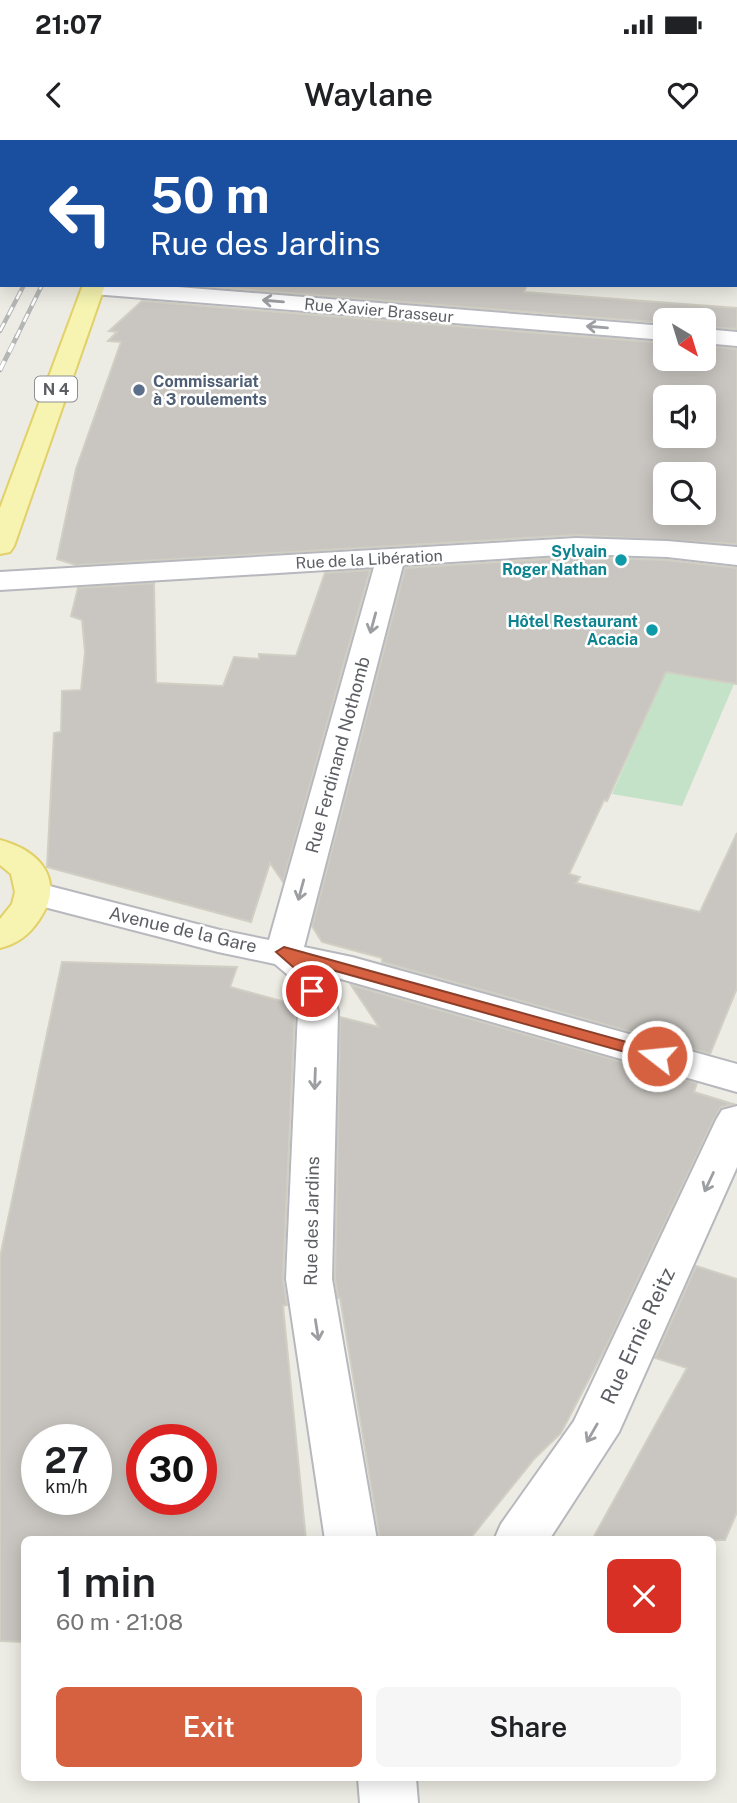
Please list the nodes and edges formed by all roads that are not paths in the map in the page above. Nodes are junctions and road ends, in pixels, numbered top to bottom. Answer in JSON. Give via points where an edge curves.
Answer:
{"nodes":[{"id":1,"x":94,"y":287,"type":"edge"},
{"id":2,"x":106,"y":287,"type":"edge"},
{"id":3,"x":653,"y":332,"type":"edge"},
{"id":4,"x":716,"y":337,"type":"edge"},
{"id":5,"x":737,"y":339,"type":"edge"},
{"id":6,"x":0,"y":546,"type":"edge"},
{"id":7,"x":737,"y":556,"type":"edge"},
{"id":8,"x":391,"y":557,"type":"junction"},
{"id":9,"x":0,"y":581,"type":"edge"},
{"id":10,"x":0,"y":851,"type":"edge"},
{"id":11,"x":34,"y":893,"type":"junction"},
{"id":12,"x":0,"y":937,"type":"edge"},
{"id":13,"x":284,"y":952,"type":"junction"},
{"id":14,"x":737,"y":1078,"type":"edge"},
{"id":15,"x":737,"y":1120,"type":"edge"},
{"id":16,"x":350,"y":1536,"type":"edge"},
{"id":17,"x":523,"y":1536,"type":"edge"},
{"id":18,"x":387,"y":1781,"type":"edge"},
{"id":19,"x":389,"y":1803,"type":"edge"}],
"edges":[{"from":1,"to":6,"type":"main road","number":"N 4"},
{"from":3,"to":2,"type":"street","name":"Rue Xavier Brasseur","one_way":true},
{"from":4,"to":5,"type":"street"},
{"from":7,"to":8,"type":"street","name":"Rue de la Libération","via":[[576,547]]},
{"from":8,"to":9,"type":"street","name":"Rue de la Libération"},
{"from":8,"to":13,"type":"street","name":"Rue Ferdinand Nothomb","one_way":true},
{"from":10,"to":11,"type":"main road","via":[[22,864],[32,878]]},
{"from":11,"to":12,"type":"main road","via":[[28,912]]},
{"from":11,"to":13,"type":"street","name":"Avenue de la Gare","via":[[218,941]]},
{"from":13,"to":14,"type":"street","name":"Avenue de la Gare"},
{"from":13,"to":16,"type":"street","name":"Rue des Jardins","one_way":true,"via":[[307,972],[318,1011],[309,1279]]},
{"from":15,"to":17,"type":"street","name":"Rue Ernie Reitz","one_way":true,"via":[[594,1432]]},
{"from":18,"to":19,"type":"street"}]}
